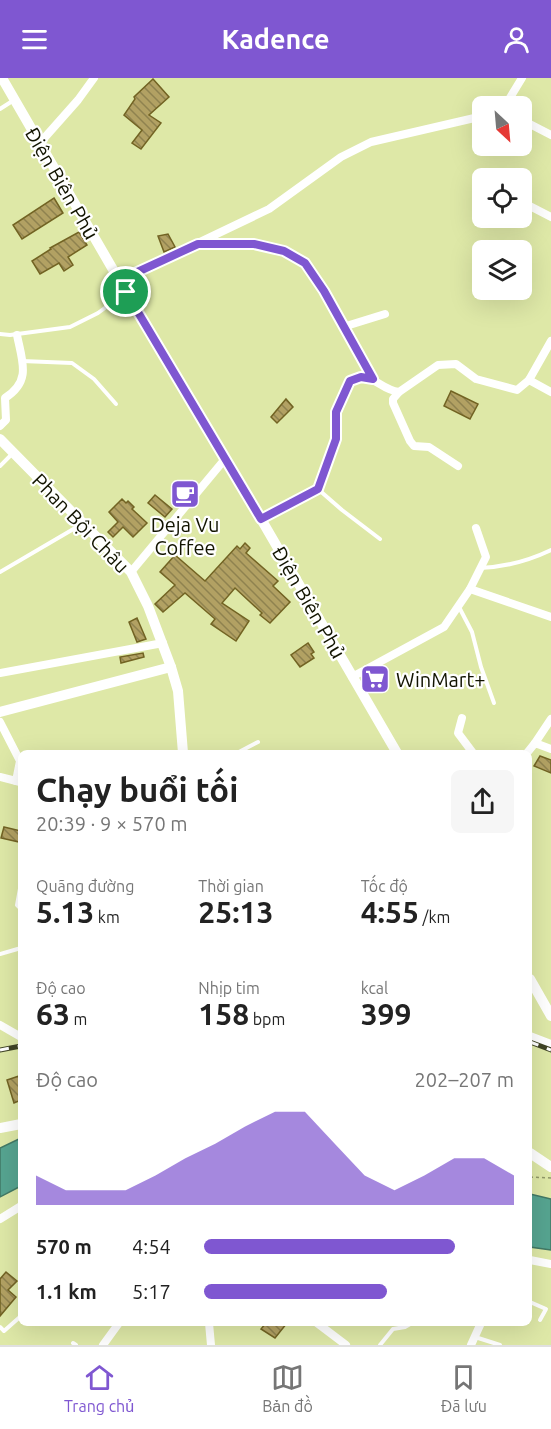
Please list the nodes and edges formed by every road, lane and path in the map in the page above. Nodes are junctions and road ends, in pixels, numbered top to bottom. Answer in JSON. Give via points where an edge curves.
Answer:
{"nodes":[{"id":1,"x":2,"y":78,"type":"edge"},
{"id":2,"x":94,"y":78,"type":"edge"},
{"id":3,"x":522,"y":78,"type":"edge"},
{"id":4,"x":512,"y":96,"type":"edge"},
{"id":5,"x":14,"y":99,"type":"junction"},
{"id":6,"x":0,"y":109,"type":"edge"},
{"id":7,"x":472,"y":119,"type":"edge"},
{"id":8,"x":532,"y":125,"type":"edge"},
{"id":9,"x":551,"y":135,"type":"edge"},
{"id":10,"x":39,"y":144,"type":"junction"},
{"id":11,"x":532,"y":207,"type":"edge"},
{"id":12,"x":551,"y":217,"type":"edge"},
{"id":13,"x":198,"y":244,"type":"junction"},
{"id":14,"x":126,"y":292,"type":"junction"},
{"id":15,"x":385,"y":314,"type":"dead end"},
{"id":16,"x":343,"y":327,"type":"junction"},
{"id":17,"x":0,"y":334,"type":"edge"},
{"id":18,"x":17,"y":334,"type":"junction"},
{"id":19,"x":551,"y":340,"type":"edge"},
{"id":20,"x":22,"y":361,"type":"junction"},
{"id":21,"x":373,"y":379,"type":"junction"},
{"id":22,"x":529,"y":380,"type":"junction"},
{"id":23,"x":399,"y":392,"type":"junction"},
{"id":24,"x":551,"y":392,"type":"edge"},
{"id":25,"x":116,"y":404,"type":"dead end"},
{"id":26,"x":0,"y":426,"type":"edge"},
{"id":27,"x":0,"y":439,"type":"edge"},
{"id":28,"x":13,"y":453,"type":"junction"},
{"id":29,"x":225,"y":459,"type":"junction"},
{"id":30,"x":0,"y":466,"type":"edge"},
{"id":31,"x":458,"y":466,"type":"dead end"},
{"id":32,"x":318,"y":489,"type":"junction"},
{"id":33,"x":261,"y":519,"type":"junction"},
{"id":34,"x":83,"y":524,"type":"junction"},
{"id":35,"x":476,"y":528,"type":"dead end"},
{"id":36,"x":380,"y":539,"type":"dead end"},
{"id":37,"x":551,"y":550,"type":"edge"},
{"id":38,"x":480,"y":568,"type":"junction"},
{"id":39,"x":0,"y":572,"type":"edge"},
{"id":40,"x":131,"y":572,"type":"junction"},
{"id":41,"x":470,"y":589,"type":"junction"},
{"id":42,"x":458,"y":606,"type":"junction"},
{"id":43,"x":551,"y":617,"type":"edge"},
{"id":44,"x":163,"y":643,"type":"junction"},
{"id":45,"x":171,"y":667,"type":"junction"},
{"id":46,"x":0,"y":673,"type":"edge"},
{"id":47,"x":352,"y":677,"type":"junction"},
{"id":48,"x":494,"y":703,"type":"dead end"},
{"id":49,"x":0,"y":712,"type":"edge"},
{"id":50,"x":462,"y":718,"type":"dead end"},
{"id":51,"x":551,"y":719,"type":"edge"},
{"id":52,"x":0,"y":722,"type":"edge"},
{"id":53,"x":258,"y":742,"type":"dead end"},
{"id":54,"x":535,"y":743,"type":"junction"},
{"id":55,"x":551,"y":749,"type":"edge"},
{"id":56,"x":183,"y":750,"type":"edge"},
{"id":57,"x":243,"y":750,"type":"edge"},
{"id":58,"x":395,"y":750,"type":"edge"},
{"id":59,"x":471,"y":750,"type":"edge"},
{"id":60,"x":529,"y":750,"type":"edge"},
{"id":61,"x":18,"y":757,"type":"edge"},
{"id":62,"x":0,"y":777,"type":"edge"},
{"id":63,"x":18,"y":782,"type":"edge"},
{"id":64,"x":18,"y":949,"type":"edge"},
{"id":65,"x":0,"y":954,"type":"edge"},
{"id":66,"x":532,"y":982,"type":"edge"},
{"id":67,"x":550,"y":1010,"type":"edge"},
{"id":68,"x":0,"y":1025,"type":"edge"},
{"id":69,"x":18,"y":1035,"type":"edge"},
{"id":70,"x":532,"y":1037,"type":"edge"},
{"id":71,"x":551,"y":1044,"type":"edge"},
{"id":72,"x":18,"y":1125,"type":"edge"},
{"id":73,"x":0,"y":1128,"type":"edge"},
{"id":74,"x":532,"y":1154,"type":"edge"},
{"id":75,"x":551,"y":1167,"type":"edge"},
{"id":76,"x":532,"y":1177,"type":"edge"},
{"id":77,"x":551,"y":1178,"type":"edge"},
{"id":78,"x":18,"y":1208,"type":"edge"},
{"id":79,"x":0,"y":1219,"type":"edge"},
{"id":80,"x":532,"y":1260,"type":"edge"},
{"id":81,"x":551,"y":1263,"type":"edge"},
{"id":82,"x":532,"y":1303,"type":"edge"},
{"id":83,"x":18,"y":1319,"type":"edge"},
{"id":84,"x":540,"y":1320,"type":"dead end"},
{"id":85,"x":117,"y":1326,"type":"edge"},
{"id":86,"x":209,"y":1326,"type":"edge"},
{"id":87,"x":321,"y":1326,"type":"edge"},
{"id":88,"x":407,"y":1326,"type":"edge"},
{"id":89,"x":480,"y":1326,"type":"edge"},
{"id":90,"x":0,"y":1327,"type":"edge"},
{"id":91,"x":475,"y":1337,"type":"junction"},
{"id":92,"x":103,"y":1345,"type":"edge"},
{"id":93,"x":211,"y":1345,"type":"edge"},
{"id":94,"x":346,"y":1345,"type":"edge"},
{"id":95,"x":380,"y":1345,"type":"edge"},
{"id":96,"x":471,"y":1345,"type":"edge"},
{"id":97,"x":500,"y":1345,"type":"edge"}],
"edges":[{"from":1,"to":5,"type":"main road","name":"Điện Biên Phủ"},
{"from":2,"to":10,"type":"street"},
{"from":3,"to":4,"type":"street"},
{"from":5,"to":6,"type":"lane"},
{"from":5,"to":10,"type":"main road","name":"Điện Biên Phủ"},
{"from":7,"to":13,"type":"street","via":[[371,142],[341,157],[269,209]]},
{"from":8,"to":9,"type":"street"},
{"from":10,"to":14,"type":"main road","name":"Điện Biên Phủ"},
{"from":11,"to":12,"type":"street"},
{"from":13,"to":14,"type":"street","via":[[133,274]]},
{"from":13,"to":16,"type":"street","via":[[254,244],[284,251],[305,263]]},
{"from":14,"to":18,"type":"lane","via":[[70,327]]},
{"from":14,"to":29,"type":"main road","name":"Điện Biên Phủ"},
{"from":15,"to":16,"type":"street"},
{"from":16,"to":21,"type":"street"},
{"from":17,"to":18,"type":"lane"},
{"from":18,"to":20,"type":"street"},
{"from":19,"to":22,"type":"street"},
{"from":20,"to":25,"type":"lane","via":[[72,363],[94,379]]},
{"from":20,"to":26,"type":"street","via":[[25,374],[16,392],[5,398],[6,420]]},
{"from":21,"to":23,"type":"street"},
{"from":21,"to":32,"type":"street","via":[[361,377],[350,381],[342,396],[336,412],[336,439]]},
{"from":22,"to":23,"type":"street","via":[[517,390],[476,379],[456,364],[438,365]]},
{"from":22,"to":24,"type":"street"},
{"from":23,"to":31,"type":"street","via":[[393,403],[410,441],[414,446],[429,447]]},
{"from":27,"to":28,"type":"main road","name":"Phan Bội Châu"},
{"from":28,"to":30,"type":"lane"},
{"from":28,"to":34,"type":"main road","name":"Phan Bội Châu"},
{"from":29,"to":33,"type":"main road","name":"Điện Biên Phủ"},
{"from":29,"to":40,"type":"street"},
{"from":32,"to":33,"type":"street"},
{"from":32,"to":36,"type":"lane"},
{"from":33,"to":47,"type":"main road","name":"Điện Biên Phủ"},
{"from":34,"to":39,"type":"lane"},
{"from":34,"to":40,"type":"main road","name":"Phan Bội Châu"},
{"from":35,"to":38,"type":"street","via":[[486,557]]},
{"from":37,"to":38,"type":"lane","via":[[500,568]]},
{"from":38,"to":41,"type":"street"},
{"from":40,"to":44,"type":"main road","name":"Phan Bội Châu"},
{"from":41,"to":42,"type":"street"},
{"from":41,"to":43,"type":"street"},
{"from":42,"to":47,"type":"street","via":[[444,627]]},
{"from":42,"to":48,"type":"lane","via":[[472,633]]},
{"from":44,"to":45,"type":"main road","name":"Phan Bội Châu"},
{"from":44,"to":46,"type":"street"},
{"from":45,"to":49,"type":"main road"},
{"from":45,"to":56,"type":"main road","name":"Phan Bội Châu","via":[[178,691]]},
{"from":47,"to":58,"type":"main road","name":"Điện Biên Phủ"},
{"from":50,"to":59,"type":"street","via":[[458,733]]},
{"from":51,"to":54,"type":"street"},
{"from":52,"to":61,"type":"street"},
{"from":53,"to":57,"type":"lane"},
{"from":54,"to":55,"type":"street"},
{"from":54,"to":60,"type":"street"},
{"from":62,"to":63,"type":"street"},
{"from":64,"to":65,"type":"lane"},
{"from":66,"to":67,"type":"main road"},
{"from":68,"to":69,"type":"street"},
{"from":70,"to":71,"type":"street"},
{"from":72,"to":73,"type":"main road"},
{"from":74,"to":75,"type":"main road"},
{"from":76,"to":77,"type":"path"},
{"from":78,"to":79,"type":"street"},
{"from":80,"to":81,"type":"street"},
{"from":82,"to":84,"type":"lane","via":[[546,1309]]},
{"from":83,"to":90,"type":"lane","via":[[4,1331]]},
{"from":85,"to":92,"type":"street"},
{"from":86,"to":93,"type":"street"},
{"from":87,"to":94,"type":"street"},
{"from":88,"to":95,"type":"lane","via":[[393,1329]]},
{"from":89,"to":91,"type":"street"},
{"from":91,"to":96,"type":"street"},
{"from":91,"to":97,"type":"lane"}]}
